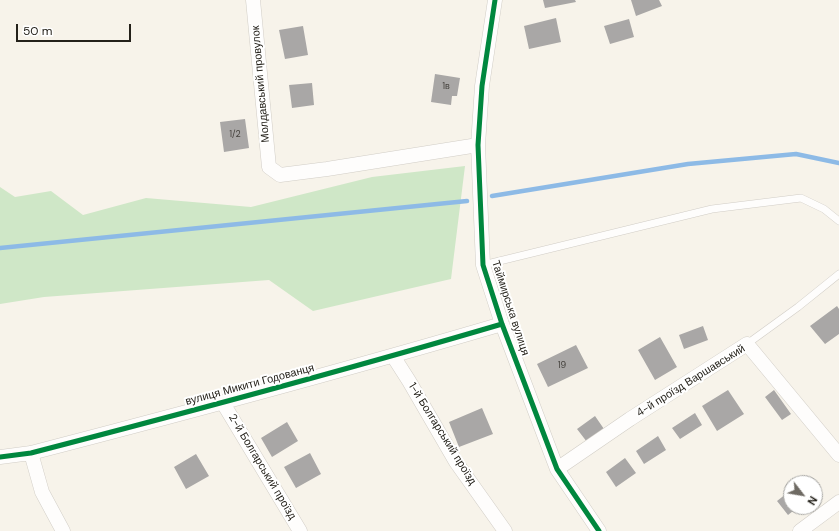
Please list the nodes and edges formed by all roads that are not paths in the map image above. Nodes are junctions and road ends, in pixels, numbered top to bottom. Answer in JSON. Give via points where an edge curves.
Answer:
{"nodes":[{"id":1,"x":253,"y":0,"type":"edge"},
{"id":2,"x":495,"y":0,"type":"edge"},
{"id":3,"x":478,"y":146,"type":"junction"},
{"id":4,"x":839,"y":221,"type":"edge"},
{"id":5,"x":483,"y":265,"type":"junction"},
{"id":6,"x":839,"y":274,"type":"edge"},
{"id":7,"x":502,"y":324,"type":"junction"},
{"id":8,"x":747,"y":344,"type":"junction"},
{"id":9,"x":393,"y":356,"type":"junction"},
{"id":10,"x":224,"y":403,"type":"junction"},
{"id":11,"x":31,"y":453,"type":"junction"},
{"id":12,"x":839,"y":455,"type":"edge"},
{"id":13,"x":0,"y":457,"type":"edge"},
{"id":14,"x":557,"y":469,"type":"junction"},
{"id":15,"x":839,"y":502,"type":"edge"},
{"id":16,"x":63,"y":531,"type":"edge"},
{"id":17,"x":300,"y":531,"type":"edge"},
{"id":18,"x":505,"y":531,"type":"edge"},
{"id":19,"x":599,"y":531,"type":"edge"},
{"id":20,"x":800,"y":531,"type":"edge"}],
"edges":[{"from":1,"to":3,"type":"street","name":"Молдавський провулок","via":[[269,167],[280,175]]},
{"from":2,"to":3,"type":"street","name":"Таймирська вулиця","via":[[482,86]]},
{"from":3,"to":5,"type":"street","name":"Таймирська вулиця"},
{"from":4,"to":5,"type":"lane","via":[[824,209],[801,198],[712,209]]},
{"from":5,"to":7,"type":"street","name":"Таймирська вулиця"},
{"from":6,"to":8,"type":"lane"},
{"from":7,"to":9,"type":"street","name":"вулиця Микити Годованця"},
{"from":7,"to":14,"type":"street","name":"Таймирська вулиця"},
{"from":8,"to":12,"type":"street","name":"4-й проїзд Варшавський"},
{"from":8,"to":14,"type":"street","name":"4-й проїзд Варшавський"},
{"from":9,"to":10,"type":"street","name":"вулиця Микити Годованця"},
{"from":9,"to":18,"type":"street","name":"1-й Болгарський проїзд","via":[[456,462]]},
{"from":10,"to":11,"type":"street","name":"вулиця Микити Годованця"},
{"from":10,"to":17,"type":"street","name":"2-й Болгарський проїзд"},
{"from":11,"to":13,"type":"street","name":"вулиця Микити Годованця"},
{"from":11,"to":16,"type":"street","via":[[42,492]]},
{"from":14,"to":19,"type":"street","name":"Таймирська вулиця"},
{"from":15,"to":20,"type":"street"}]}
